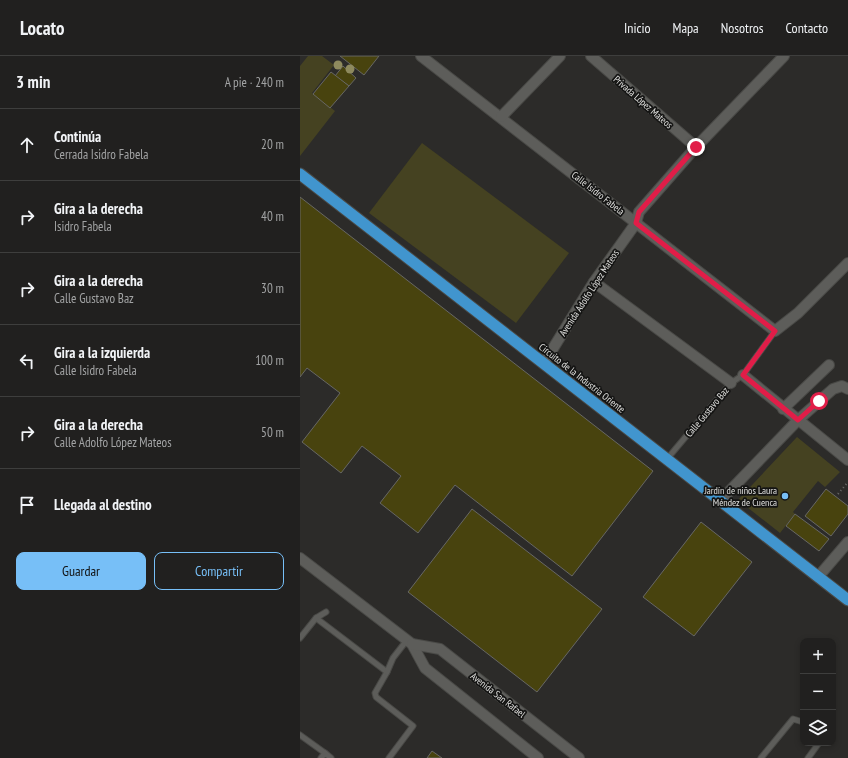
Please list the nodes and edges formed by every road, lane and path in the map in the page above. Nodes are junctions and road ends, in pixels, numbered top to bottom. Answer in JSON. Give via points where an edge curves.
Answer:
{"nodes":[{"id":1,"x":421,"y":56,"type":"edge"},
{"id":2,"x":560,"y":56,"type":"edge"},
{"id":3,"x":591,"y":56,"type":"edge"},
{"id":4,"x":784,"y":56,"type":"edge"},
{"id":5,"x":501,"y":117,"type":"junction"},
{"id":6,"x":696,"y":147,"type":"junction"},
{"id":7,"x":300,"y":174,"type":"edge"},
{"id":8,"x":636,"y":223,"type":"junction"},
{"id":9,"x":848,"y":263,"type":"edge"},
{"id":10,"x":594,"y":282,"type":"junction"},
{"id":11,"x":775,"y":331,"type":"junction"},
{"id":12,"x":544,"y":363,"type":"junction"},
{"id":13,"x":829,"y":365,"type":"dead end"},
{"id":14,"x":743,"y":375,"type":"junction"},
{"id":15,"x":731,"y":383,"type":"junction"},
{"id":16,"x":848,"y":389,"type":"edge"},
{"id":17,"x":783,"y":409,"type":"junction"},
{"id":18,"x":798,"y":420,"type":"junction"},
{"id":19,"x":666,"y":460,"type":"junction"},
{"id":20,"x":848,"y":460,"type":"edge"},
{"id":21,"x":848,"y":482,"type":"edge"},
{"id":22,"x":838,"y":494,"type":"dead end"},
{"id":23,"x":719,"y":502,"type":"junction"},
{"id":24,"x":848,"y":542,"type":"edge"},
{"id":25,"x":300,"y":558,"type":"edge"},
{"id":26,"x":818,"y":577,"type":"junction"},
{"id":27,"x":848,"y":600,"type":"edge"},
{"id":28,"x":326,"y":612,"type":"dead end"},
{"id":29,"x":316,"y":618,"type":"junction"},
{"id":30,"x":300,"y":638,"type":"edge"},
{"id":31,"x":410,"y":642,"type":"junction"},
{"id":32,"x":387,"y":672,"type":"junction"},
{"id":33,"x":800,"y":721,"type":"edge"},
{"id":34,"x":300,"y":735,"type":"edge"},
{"id":35,"x":817,"y":746,"type":"edge"},
{"id":36,"x":325,"y":753,"type":"junction"},
{"id":37,"x":763,"y":757,"type":"edge"},
{"id":38,"x":321,"y":758,"type":"edge"},
{"id":39,"x":331,"y":758,"type":"edge"},
{"id":40,"x":389,"y":758,"type":"edge"},
{"id":41,"x":538,"y":758,"type":"edge"},
{"id":42,"x":579,"y":758,"type":"edge"},
{"id":43,"x":808,"y":758,"type":"edge"}],
"edges":[{"from":1,"to":5,"type":"street","name":"Calle Isidro Fabela"},
{"from":2,"to":5,"type":"street"},
{"from":3,"to":6,"type":"street","name":"Privada López Mateos"},
{"from":4,"to":6,"type":"street","name":"Avenida Adolfo López Mateos"},
{"from":5,"to":8,"type":"street","name":"Calle Isidro Fabela"},
{"from":6,"to":8,"type":"street","name":"Avenida Adolfo López Mateos","via":[[639,212]]},
{"from":7,"to":12,"type":"highway","name":"Circuito de la Industria Oriente"},
{"from":8,"to":10,"type":"street","name":"Avenida Adolfo López Mateos"},
{"from":8,"to":11,"type":"street","name":"Calle Isidro Fabela"},
{"from":9,"to":11,"type":"street","name":"Calle Gustavo Baz","via":[[798,313]]},
{"from":10,"to":12,"type":"street","name":"Avenida Adolfo López Mateos"},
{"from":10,"to":15,"type":"street"},
{"from":11,"to":14,"type":"lane","name":"Calle Gustavo Baz"},
{"from":12,"to":19,"type":"highway","name":"Circuito de la Industria Oriente"},
{"from":13,"to":17,"type":"street"},
{"from":14,"to":15,"type":"lane","name":"Calle Gustavo Baz"},
{"from":14,"to":17,"type":"street"},
{"from":15,"to":19,"type":"lane","name":"Calle Gustavo Baz"},
{"from":16,"to":18,"type":"street","via":[[842,386],[833,389]]},
{"from":17,"to":18,"type":"street"},
{"from":18,"to":20,"type":"street"},
{"from":18,"to":23,"type":"street"},
{"from":19,"to":23,"type":"highway","name":"Circuito de la Industria Oriente"},
{"from":21,"to":22,"type":"path"},
{"from":23,"to":26,"type":"highway","name":"Circuito de la Industria Oriente"},
{"from":24,"to":26,"type":"street"},
{"from":25,"to":31,"type":"street","name":"Avenida San Rafael"},
{"from":26,"to":27,"type":"highway","name":"Circuito de la Industria Oriente"},
{"from":28,"to":29,"type":"lane"},
{"from":29,"to":30,"type":"lane"},
{"from":29,"to":32,"type":"lane"},
{"from":31,"to":32,"type":"lane","via":[[393,658]]},
{"from":31,"to":41,"type":"street","name":"Avenida San Rafael","via":[[425,668]]},
{"from":31,"to":42,"type":"street","name":"Avenida San Rafael","via":[[440,649]]},
{"from":32,"to":40,"type":"lane","via":[[375,693],[376,697],[413,726]]},
{"from":33,"to":37,"type":"lane","via":[[793,719]]},
{"from":34,"to":36,"type":"lane"},
{"from":35,"to":43,"type":"lane"},
{"from":36,"to":38,"type":"lane"},
{"from":36,"to":39,"type":"lane"}]}
